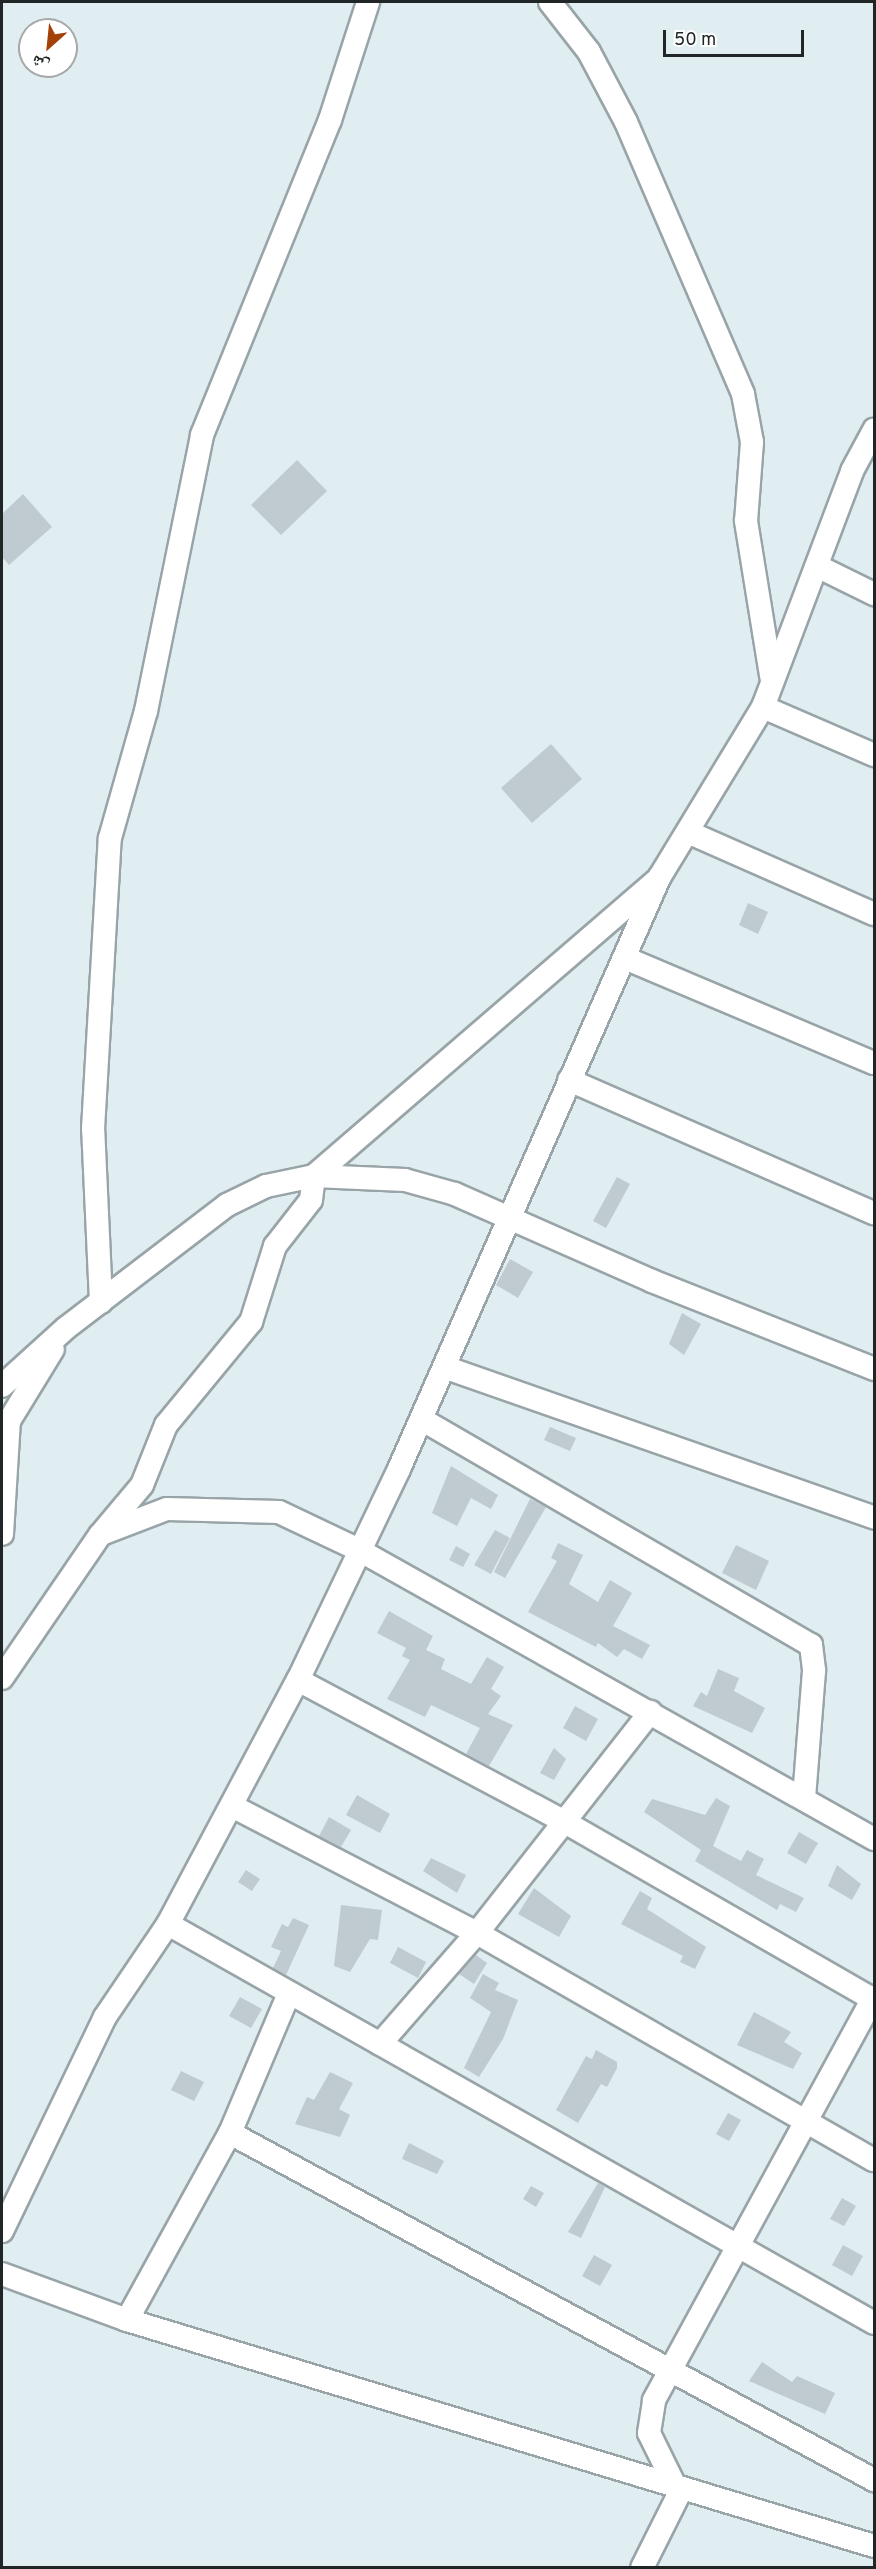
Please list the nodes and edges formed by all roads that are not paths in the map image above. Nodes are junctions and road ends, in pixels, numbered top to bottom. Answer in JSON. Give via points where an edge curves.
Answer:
{"nodes":[{"id":1,"x":368,"y":2,"type":"edge"},
{"id":2,"x":550,"y":2,"type":"edge"},
{"id":3,"x":874,"y":430,"type":"edge"},
{"id":4,"x":817,"y":566,"type":"junction"},
{"id":5,"x":874,"y":594,"type":"edge"},
{"id":6,"x":772,"y":681,"type":"junction"},
{"id":7,"x":763,"y":707,"type":"junction"},
{"id":8,"x":874,"y":755,"type":"edge"},
{"id":9,"x":688,"y":832,"type":"junction"},
{"id":10,"x":659,"y":878,"type":"junction"},
{"id":11,"x":874,"y":914,"type":"edge"},
{"id":12,"x":625,"y":958,"type":"junction"},
{"id":13,"x":874,"y":1063,"type":"edge"},
{"id":14,"x":569,"y":1080,"type":"junction"},
{"id":15,"x":314,"y":1176,"type":"junction"},
{"id":16,"x":874,"y":1213,"type":"edge"},
{"id":17,"x":511,"y":1218,"type":"junction"},
{"id":18,"x":101,"y":1302,"type":"junction"},
{"id":19,"x":66,"y":1328,"type":"junction"},
{"id":20,"x":444,"y":1367,"type":"junction"},
{"id":21,"x":874,"y":1369,"type":"edge"},
{"id":22,"x":2,"y":1386,"type":"edge"},
{"id":23,"x":421,"y":1419,"type":"junction"},
{"id":24,"x":874,"y":1518,"type":"edge"},
{"id":25,"x":2,"y":1534,"type":"edge"},
{"id":26,"x":100,"y":1535,"type":"junction"},
{"id":27,"x":359,"y":1550,"type":"junction"},
{"id":28,"x":2,"y":1678,"type":"edge"},
{"id":29,"x":298,"y":1680,"type":"junction"},
{"id":30,"x":650,"y":1712,"type":"junction"},
{"id":31,"x":804,"y":1798,"type":"junction"},
{"id":32,"x":234,"y":1807,"type":"junction"},
{"id":33,"x":563,"y":1821,"type":"junction"},
{"id":34,"x":874,"y":1839,"type":"edge"},
{"id":35,"x":168,"y":1924,"type":"junction"},
{"id":36,"x":477,"y":1933,"type":"junction"},
{"id":37,"x":289,"y":1993,"type":"junction"},
{"id":38,"x":874,"y":1999,"type":"edge"},
{"id":39,"x":380,"y":2044,"type":"junction"},
{"id":40,"x":804,"y":2121,"type":"junction"},
{"id":41,"x":230,"y":2133,"type":"junction"},
{"id":42,"x":874,"y":2160,"type":"edge"},
{"id":43,"x":2,"y":2231,"type":"edge"},
{"id":44,"x":737,"y":2245,"type":"junction"},
{"id":45,"x":2,"y":2274,"type":"edge"},
{"id":46,"x":127,"y":2319,"type":"junction"},
{"id":47,"x":874,"y":2323,"type":"edge"},
{"id":48,"x":667,"y":2370,"type":"junction"},
{"id":49,"x":874,"y":2480,"type":"edge"},
{"id":50,"x":676,"y":2483,"type":"junction"},
{"id":51,"x":874,"y":2546,"type":"edge"},
{"id":52,"x":642,"y":2568,"type":"edge"}],
"edges":[{"from":1,"to":18,"type":"street","via":[[330,120],[202,435],[146,711],[110,838],[93,1130]]},
{"from":2,"to":6,"type":"street","via":[[588,52],[626,122],[743,394],[752,442],[746,521]]},
{"from":3,"to":4,"type":"street","via":[[852,471]]},
{"from":4,"to":5,"type":"street"},
{"from":4,"to":6,"type":"street"},
{"from":6,"to":7,"type":"street"},
{"from":7,"to":8,"type":"street"},
{"from":7,"to":9,"type":"street"},
{"from":9,"to":10,"type":"street"},
{"from":9,"to":11,"type":"street"},
{"from":10,"to":12,"type":"street"},
{"from":10,"to":15,"type":"street"},
{"from":12,"to":13,"type":"street"},
{"from":12,"to":14,"type":"street"},
{"from":14,"to":16,"type":"street"},
{"from":14,"to":17,"type":"street"},
{"from":15,"to":17,"type":"street","via":[[405,1180]]},
{"from":15,"to":18,"type":"street","via":[[266,1186],[227,1205]]},
{"from":15,"to":26,"type":"street","via":[[311,1200],[275,1246],[251,1322],[166,1425],[142,1485]]},
{"from":17,"to":20,"type":"street"},
{"from":17,"to":21,"type":"street"},
{"from":18,"to":19,"type":"street"},
{"from":19,"to":22,"type":"street"},
{"from":19,"to":25,"type":"street","via":[[9,1421]]},
{"from":20,"to":23,"type":"street"},
{"from":20,"to":24,"type":"street"},
{"from":23,"to":27,"type":"street"},
{"from":23,"to":31,"type":"street","via":[[811,1645],[814,1671]]},
{"from":26,"to":27,"type":"street","via":[[167,1509],[228,1506],[279,1512]]},
{"from":26,"to":28,"type":"street"},
{"from":27,"to":29,"type":"street"},
{"from":27,"to":30,"type":"street"},
{"from":29,"to":32,"type":"street"},
{"from":29,"to":33,"type":"street"},
{"from":30,"to":31,"type":"street"},
{"from":30,"to":33,"type":"street"},
{"from":31,"to":34,"type":"street"},
{"from":32,"to":35,"type":"street"},
{"from":32,"to":36,"type":"street"},
{"from":33,"to":36,"type":"street"},
{"from":33,"to":38,"type":"street"},
{"from":35,"to":37,"type":"street"},
{"from":35,"to":43,"type":"street","via":[[105,2017]]},
{"from":36,"to":39,"type":"street"},
{"from":36,"to":40,"type":"street"},
{"from":37,"to":39,"type":"street"},
{"from":37,"to":41,"type":"street"},
{"from":38,"to":40,"type":"street"},
{"from":39,"to":44,"type":"street"},
{"from":40,"to":42,"type":"street"},
{"from":40,"to":44,"type":"street"},
{"from":41,"to":46,"type":"street"},
{"from":41,"to":48,"type":"street"},
{"from":44,"to":47,"type":"street"},
{"from":44,"to":48,"type":"street"},
{"from":45,"to":46,"type":"street"},
{"from":46,"to":50,"type":"street"},
{"from":48,"to":49,"type":"street"},
{"from":48,"to":50,"type":"street","via":[[654,2400],[649,2433]]},
{"from":50,"to":51,"type":"street"},
{"from":50,"to":52,"type":"street","via":[[677,2504]]}]}
